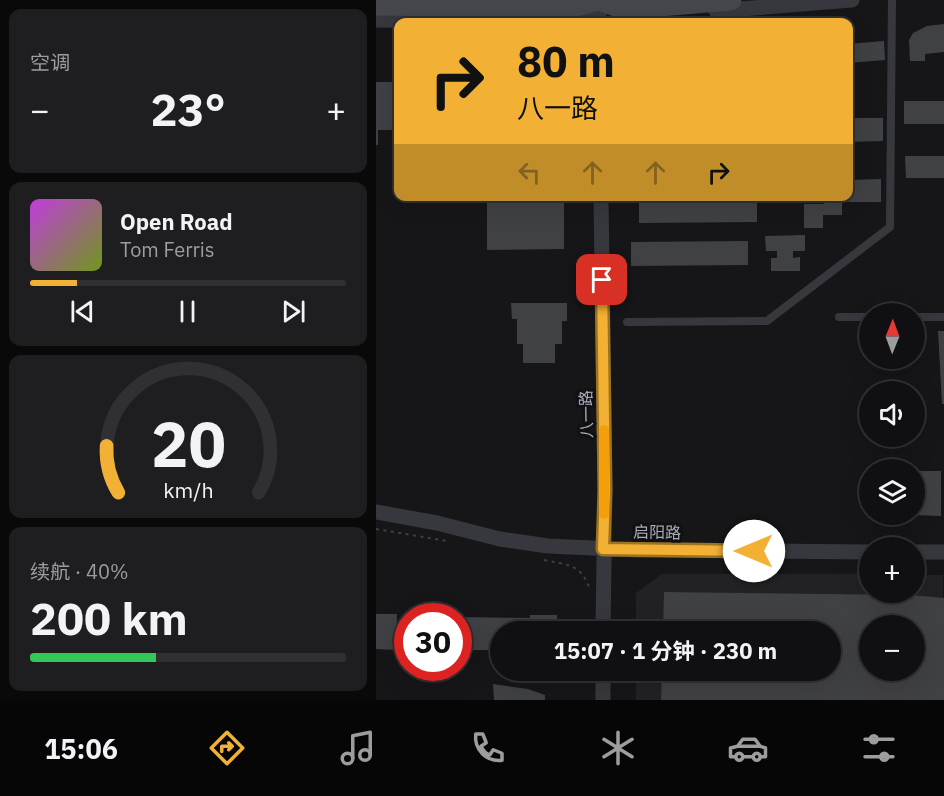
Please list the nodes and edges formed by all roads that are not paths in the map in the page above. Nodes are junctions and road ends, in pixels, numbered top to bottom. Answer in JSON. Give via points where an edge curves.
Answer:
{"nodes":[{"id":1,"x":599,"y":0,"type":"edge"},
{"id":2,"x":731,"y":0,"type":"edge"},
{"id":3,"x":852,"y":0,"type":"edge"},
{"id":4,"x":892,"y":0,"type":"edge"},
{"id":5,"x":376,"y":5,"type":"edge"},
{"id":6,"x":577,"y":18,"type":"edge"},
{"id":7,"x":599,"y":18,"type":"edge"},
{"id":8,"x":376,"y":20,"type":"edge"},
{"id":9,"x":394,"y":20,"type":"edge"},
{"id":10,"x":601,"y":201,"type":"edge"},
{"id":11,"x":859,"y":317,"type":"edge"},
{"id":12,"x":925,"y":317,"type":"edge"},
{"id":13,"x":943,"y":317,"type":"edge"},
{"id":14,"x":839,"y":318,"type":"dead end"},
{"id":15,"x":626,"y":322,"type":"dead end"},
{"id":16,"x":376,"y":512,"type":"edge"},
{"id":17,"x":603,"y":549,"type":"junction"},
{"id":18,"x":859,"y":552,"type":"edge"},
{"id":19,"x":925,"y":552,"type":"edge"},
{"id":20,"x":943,"y":552,"type":"edge"},
{"id":21,"x":603,"y":621,"type":"edge"},
{"id":22,"x":603,"y":681,"type":"edge"},
{"id":23,"x":604,"y":700,"type":"edge"}],
"edges":[{"from":1,"to":2,"type":"main road","via":[[624,9]]},
{"from":1,"to":3,"type":"street","via":[[624,18]]},
{"from":1,"to":5,"type":"main road","via":[[572,7]]},
{"from":1,"to":6,"type":"street"},
{"from":1,"to":7,"type":"street"},
{"from":4,"to":15,"type":"lane","via":[[890,227],[767,321]]},
{"from":8,"to":9,"type":"street"},
{"from":10,"to":17,"type":"street","name":"八一路"},
{"from":11,"to":14,"type":"lane"},
{"from":12,"to":13,"type":"lane"},
{"from":16,"to":17,"type":"street","name":"启阳路","via":[[500,539]]},
{"from":17,"to":18,"type":"street","name":"启阳路"},
{"from":17,"to":21,"type":"street","name":"八一路"},
{"from":19,"to":20,"type":"street"},
{"from":22,"to":23,"type":"street"}]}
